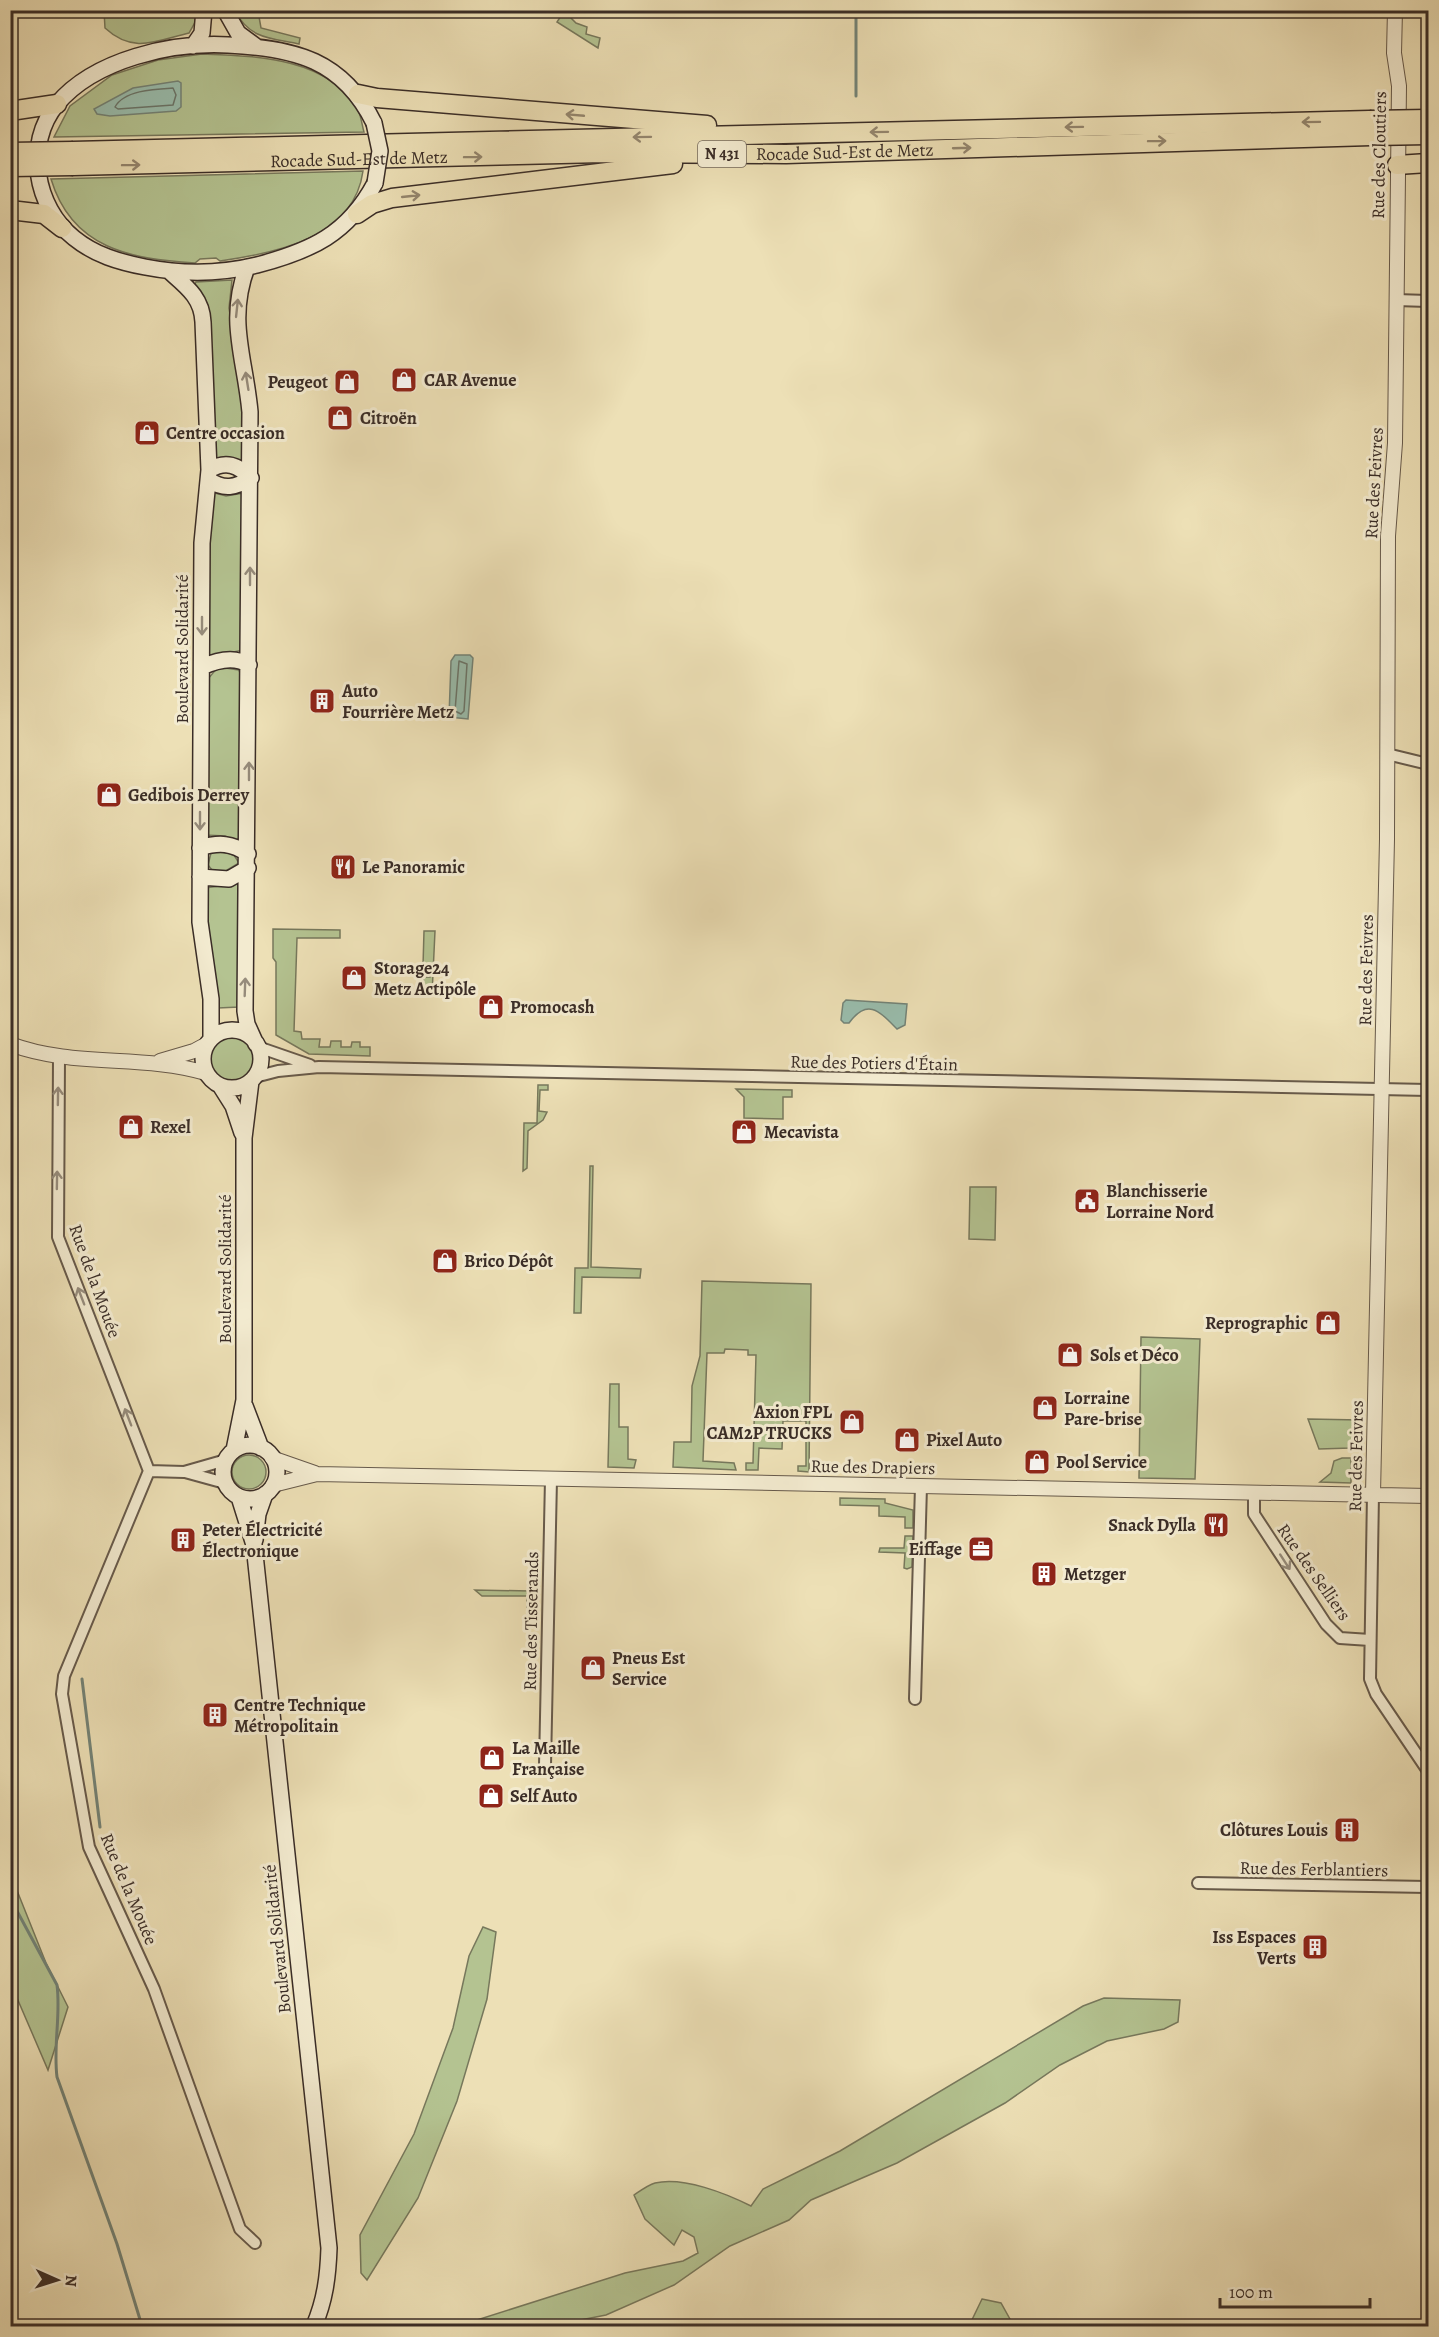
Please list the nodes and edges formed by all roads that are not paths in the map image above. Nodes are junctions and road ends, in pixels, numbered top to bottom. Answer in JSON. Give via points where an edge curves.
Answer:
{"nodes":[{"id":1,"x":204,"y":10,"type":"edge"},
{"id":2,"x":225,"y":10,"type":"edge"},
{"id":3,"x":1395,"y":10,"type":"edge"},
{"id":4,"x":193,"y":46,"type":"junction"},
{"id":5,"x":257,"y":47,"type":"junction"},
{"id":6,"x":358,"y":94,"type":"junction"},
{"id":7,"x":57,"y":104,"type":"junction"},
{"id":8,"x":10,"y":111,"type":"edge"},
{"id":9,"x":1428,"y":119,"type":"edge"},
{"id":10,"x":1371,"y":128,"type":"junction"},
{"id":11,"x":843,"y":133,"type":"junction"},
{"id":12,"x":1428,"y":135,"type":"edge"},
{"id":13,"x":10,"y":152,"type":"edge"},
{"id":14,"x":786,"y":154,"type":"junction"},
{"id":15,"x":73,"y":158,"type":"junction"},
{"id":16,"x":1428,"y":163,"type":"edge"},
{"id":17,"x":1397,"y":165,"type":"junction"},
{"id":18,"x":10,"y":167,"type":"edge"},
{"id":19,"x":10,"y":210,"type":"edge"},
{"id":20,"x":357,"y":214,"type":"junction"},
{"id":21,"x":62,"y":228,"type":"junction"},
{"id":22,"x":247,"y":267,"type":"junction"},
{"id":23,"x":170,"y":272,"type":"junction"},
{"id":24,"x":1396,"y":300,"type":"junction"},
{"id":25,"x":1428,"y":301,"type":"edge"},
{"id":26,"x":209,"y":475,"type":"junction"},
{"id":27,"x":250,"y":478,"type":"junction"},
{"id":28,"x":249,"y":665,"type":"junction"},
{"id":29,"x":202,"y":667,"type":"junction"},
{"id":30,"x":1388,"y":754,"type":"junction"},
{"id":31,"x":1428,"y":764,"type":"edge"},
{"id":32,"x":200,"y":848,"type":"junction"},
{"id":33,"x":248,"y":861,"type":"junction"},
{"id":34,"x":200,"y":877,"type":"junction"},
{"id":35,"x":209,"y":1042,"type":"junction"},
{"id":36,"x":10,"y":1044,"type":"edge"},
{"id":37,"x":257,"y":1046,"type":"junction"},
{"id":38,"x":59,"y":1058,"type":"junction"},
{"id":39,"x":155,"y":1062,"type":"junction"},
{"id":40,"x":319,"y":1067,"type":"junction"},
{"id":41,"x":206,"y":1073,"type":"junction"},
{"id":42,"x":253,"y":1079,"type":"junction"},
{"id":43,"x":221,"y":1087,"type":"junction"},
{"id":44,"x":1382,"y":1089,"type":"junction"},
{"id":45,"x":1428,"y":1090,"type":"edge"},
{"id":46,"x":244,"y":1138,"type":"junction"},
{"id":47,"x":244,"y":1400,"type":"junction"},
{"id":48,"x":267,"y":1453,"type":"junction"},
{"id":49,"x":230,"y":1455,"type":"junction"},
{"id":50,"x":149,"y":1471,"type":"junction"},
{"id":51,"x":184,"y":1472,"type":"junction"},
{"id":52,"x":317,"y":1474,"type":"junction"},
{"id":53,"x":551,"y":1479,"type":"junction"},
{"id":54,"x":225,"y":1484,"type":"junction"},
{"id":55,"x":921,"y":1486,"type":"junction"},
{"id":56,"x":269,"y":1489,"type":"junction"},
{"id":57,"x":1254,"y":1492,"type":"junction"},
{"id":58,"x":1373,"y":1494,"type":"junction"},
{"id":59,"x":1428,"y":1496,"type":"edge"},
{"id":60,"x":239,"y":1497,"type":"junction"},
{"id":61,"x":254,"y":1545,"type":"junction"},
{"id":62,"x":1370,"y":1640,"type":"junction"},
{"id":63,"x":915,"y":1699,"type":"dead end"},
{"id":64,"x":545,"y":1765,"type":"dead end"},
{"id":65,"x":1428,"y":1771,"type":"edge"},
{"id":66,"x":1198,"y":1883,"type":"dead end"},
{"id":67,"x":1428,"y":1887,"type":"edge"},
{"id":68,"x":255,"y":2244,"type":"dead end"},
{"id":69,"x":314,"y":2326,"type":"edge"}],
"edges":[{"from":1,"to":4,"type":"main road","via":[[202,33]]},
{"from":2,"to":5,"type":"main road","via":[[238,33]]},
{"from":3,"to":17,"type":"street","name":"Rue des Cloutiers","via":[[1394,53],[1399,86]]},
{"from":4,"to":5,"type":"main road"},
{"from":4,"to":7,"type":"main road","via":[[140,56],[108,68]]},
{"from":5,"to":6,"type":"main road","via":[[325,66]]},
{"from":11,"to":6,"type":"highway","one_way":true,"via":[[677,124]]},
{"from":6,"to":20,"type":"main road","bridge":true,"via":[[374,123],[380,151],[375,183]]},
{"from":7,"to":8,"type":"highway"},
{"from":7,"to":21,"type":"main road","via":[[41,136],[38,168],[44,199]]},
{"from":9,"to":10,"type":"highway","name":"Rocade Sud-Est de Metz","number":"N 431","bridge":true},
{"from":10,"to":11,"type":"highway","name":"Rocade Sud-Est de Metz","number":"N 431","one_way":true},
{"from":10,"to":12,"type":"highway","name":"Rocade Sud-Est de Metz","number":"N 431","bridge":true},
{"from":14,"to":10,"type":"highway","name":"Rocade Sud-Est de Metz","number":"N 431","one_way":true},
{"from":11,"to":15,"type":"highway","name":"Rocade Sud-Est de Metz","number":"N 431","one_way":true},
{"from":13,"to":15,"type":"highway","name":"Rocade Sud-Est de Metz","number":"N 431","bridge":true},
{"from":15,"to":14,"type":"highway","name":"Rocade Sud-Est de Metz","number":"N 431","one_way":true},
{"from":20,"to":14,"type":"highway","one_way":true,"via":[[392,198],[666,164]]},
{"from":15,"to":18,"type":"highway","name":"Rocade Sud-Est de Metz","number":"N 431","bridge":true},
{"from":16,"to":17,"type":"highway"},
{"from":17,"to":24,"type":"street","name":"Rue des Cloutiers"},
{"from":19,"to":21,"type":"highway","via":[[44,214]]},
{"from":20,"to":22,"type":"main road","via":[[305,250]]},
{"from":21,"to":23,"type":"main road","via":[[104,256]]},
{"from":22,"to":23,"type":"main road"},
{"from":27,"to":22,"type":"main road","one_way":true,"via":[[250,412],[236,318]]},
{"from":23,"to":26,"type":"main road","name":"Boulevard Solidarité","via":[[197,298],[203,310]]},
{"from":24,"to":25,"type":"street"},
{"from":24,"to":30,"type":"street","name":"Rue des Feivres","via":[[1394,487],[1388,546]]},
{"from":26,"to":27,"type":"main road","via":[[219,485],[233,487]]},
{"from":26,"to":27,"type":"main road","via":[[218,465],[232,465]]},
{"from":26,"to":29,"type":"main road","name":"Boulevard Solidarité","one_way":true,"via":[[202,543]]},
{"from":28,"to":27,"type":"main road","one_way":true},
{"from":28,"to":29,"type":"main road","via":[[229,659]]},
{"from":33,"to":28,"type":"main road","one_way":true},
{"from":29,"to":32,"type":"main road","name":"Boulevard Solidarité","one_way":true},
{"from":30,"to":31,"type":"street"},
{"from":30,"to":44,"type":"street","name":"Rue des Feivres"},
{"from":32,"to":33,"type":"main road","via":[[215,843],[230,845]]},
{"from":32,"to":34,"type":"main road","name":"Boulevard Solidarité"},
{"from":33,"to":34,"type":"main road","via":[[229,879]]},
{"from":37,"to":33,"type":"main road","one_way":true,"via":[[245,1011]]},
{"from":34,"to":35,"type":"main road","name":"Boulevard Solidarité","via":[[201,936],[212,1006]]},
{"from":35,"to":37,"type":"main road","via":[[233,1030],[248,1036]]},
{"from":35,"to":39,"type":"street","via":[[194,1051]]},
{"from":35,"to":41,"type":"main road","via":[[203,1056]]},
{"from":36,"to":38,"type":"street"},
{"from":37,"to":40,"type":"street","name":"Rue des Potiers d'Étain","via":[[279,1057]]},
{"from":37,"to":42,"type":"main road","via":[[260,1063]]},
{"from":38,"to":39,"type":"street"},
{"from":50,"to":38,"type":"street","name":"Rue de la Mouée","one_way":true,"via":[[56,1227]]},
{"from":39,"to":41,"type":"street"},
{"from":40,"to":42,"type":"street","name":"Rue des Potiers d'Étain","via":[[281,1070]]},
{"from":40,"to":44,"type":"street","name":"Rue des Potiers d'Étain"},
{"from":41,"to":43,"type":"main road"},
{"from":42,"to":43,"type":"main road","via":[[235,1088]]},
{"from":42,"to":46,"type":"main road","name":"Boulevard Solidarité"},
{"from":43,"to":46,"type":"main road","name":"Boulevard Solidarité","via":[[233,1106]]},
{"from":44,"to":45,"type":"street","name":"Rue des Potiers d'Étain"},
{"from":44,"to":58,"type":"street","name":"Rue des Feivres"},
{"from":46,"to":47,"type":"main road","name":"Boulevard Solidarité"},
{"from":47,"to":48,"type":"main road","name":"Boulevard Solidarité","via":[[252,1430]]},
{"from":47,"to":49,"type":"main road","name":"Boulevard Solidarité"},
{"from":48,"to":49,"type":"main road","via":[[247,1445]]},
{"from":48,"to":52,"type":"street","name":"Rue des Drapiers"},
{"from":48,"to":56,"type":"main road","via":[[276,1476]]},
{"from":49,"to":51,"type":"street"},
{"from":49,"to":54,"type":"main road","via":[[223,1468]]},
{"from":50,"to":51,"type":"street"},
{"from":50,"to":68,"type":"street","name":"Rue de la Mouée","via":[[64,1676],[62,1694],[89,1847],[154,1989],[240,2229]]},
{"from":51,"to":54,"type":"street"},
{"from":52,"to":53,"type":"street","name":"Rue des Drapiers"},
{"from":52,"to":56,"type":"street","name":"Rue des Drapiers"},
{"from":53,"to":55,"type":"street","name":"Rue des Drapiers"},
{"from":53,"to":64,"type":"street","name":"Rue des Tisserands"},
{"from":54,"to":60,"type":"main road"},
{"from":55,"to":57,"type":"street","name":"Rue des Drapiers"},
{"from":55,"to":63,"type":"street"},
{"from":56,"to":60,"type":"main road","via":[[257,1498]]},
{"from":56,"to":61,"type":"main road","name":"Boulevard Solidarité","via":[[258,1514]]},
{"from":57,"to":58,"type":"street","name":"Rue des Drapiers"},
{"from":57,"to":62,"type":"street","name":"Rue des Selliers","one_way":true,"via":[[1254,1514],[1326,1624],[1340,1638]]},
{"from":58,"to":59,"type":"street","name":"Rue des Drapiers"},
{"from":58,"to":62,"type":"street","name":"Rue des Feivres"},
{"from":60,"to":61,"type":"main road","name":"Boulevard Solidarité"},
{"from":61,"to":69,"type":"main road","name":"Boulevard Solidarité","via":[[329,2248],[328,2279]]},
{"from":62,"to":65,"type":"street","via":[[1372,1686]]},
{"from":66,"to":67,"type":"street","name":"Rue des Ferblantiers"}]}
